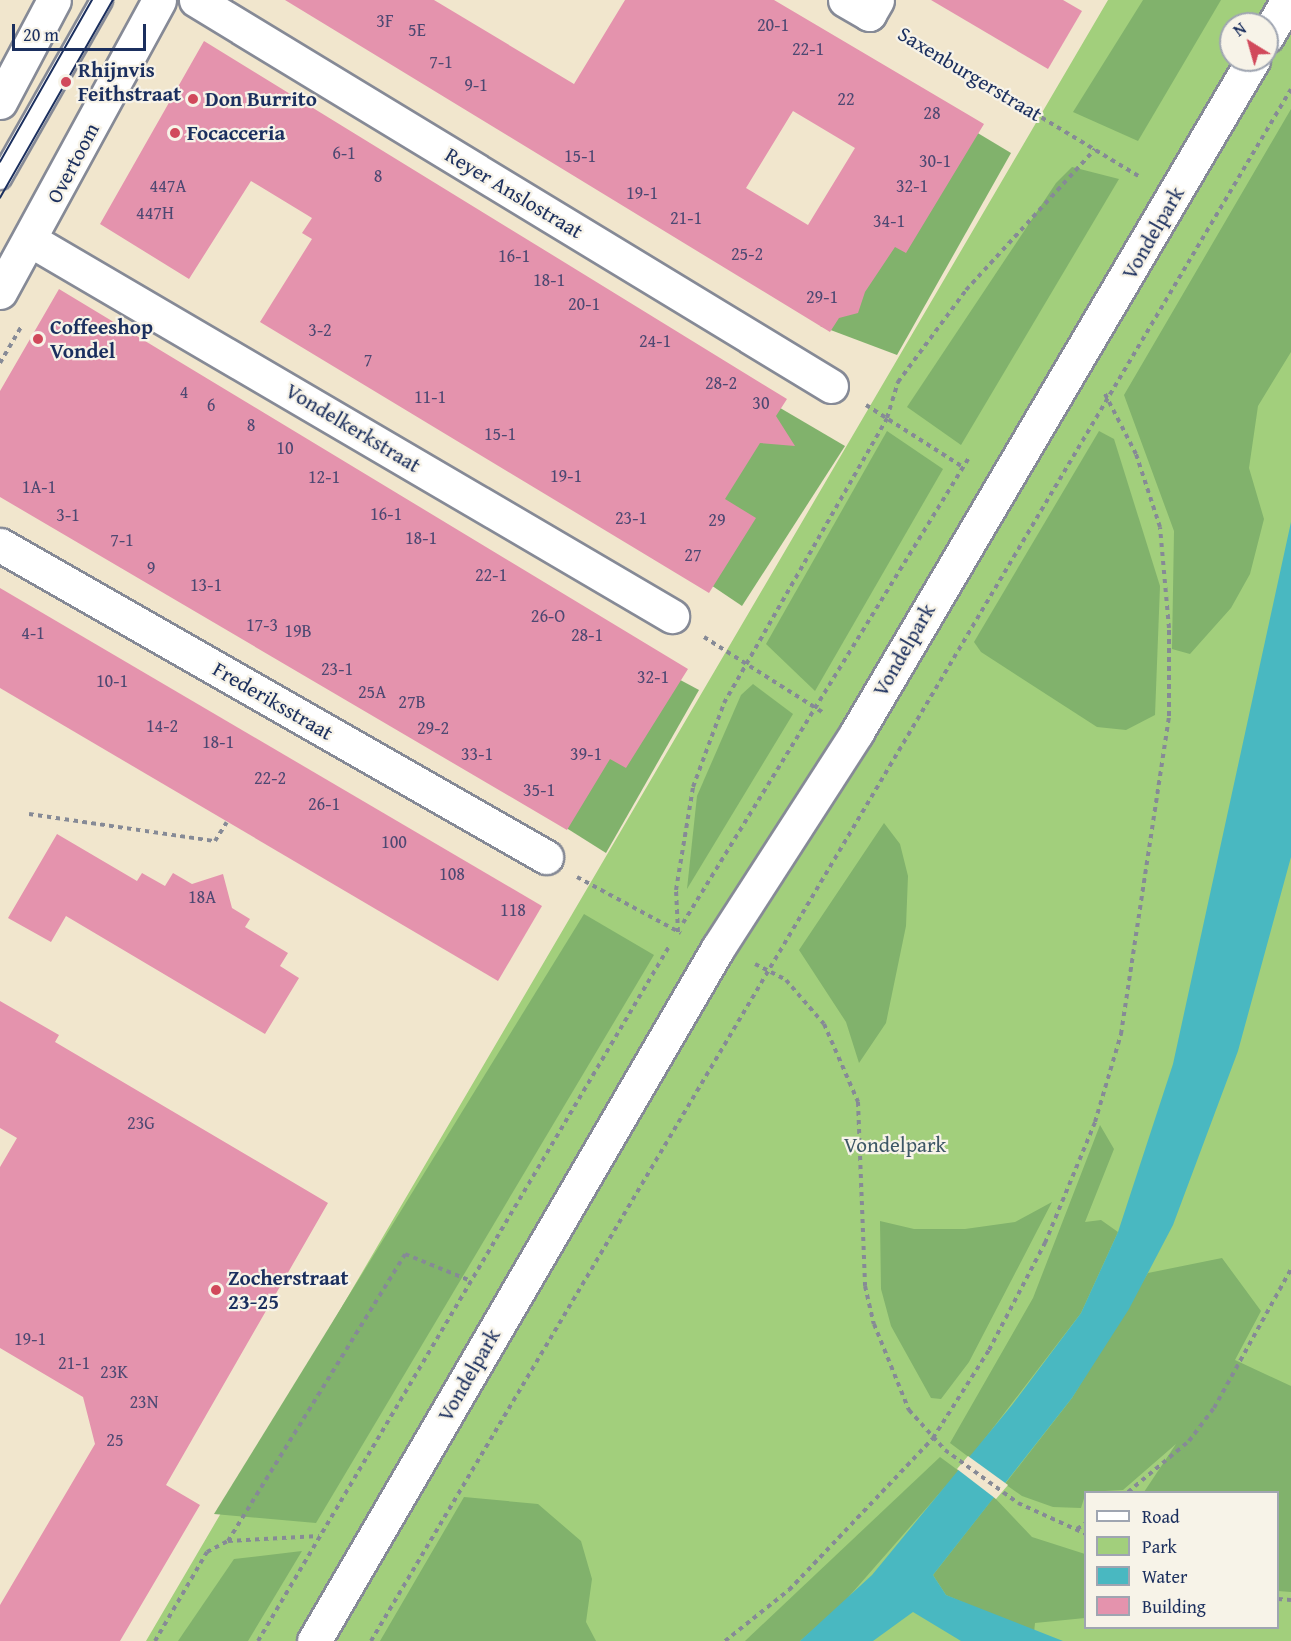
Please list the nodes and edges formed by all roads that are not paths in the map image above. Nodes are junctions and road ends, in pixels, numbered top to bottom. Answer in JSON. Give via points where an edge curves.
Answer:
{"nodes":[{"id":1,"x":54,"y":0,"type":"edge"},
{"id":2,"x":101,"y":0,"type":"edge"},
{"id":3,"x":159,"y":0,"type":"edge"},
{"id":4,"x":196,"y":0,"type":"edge"},
{"id":5,"x":1288,"y":0,"type":"edge"},
{"id":6,"x":1279,"y":15,"type":"edge"},
{"id":7,"x":1246,"y":72,"type":"edge"},
{"id":8,"x":0,"y":102,"type":"edge"},
{"id":9,"x":0,"y":178,"type":"edge"},
{"id":10,"x":33,"y":241,"type":"junction"},
{"id":11,"x":0,"y":292,"type":"edge"},
{"id":12,"x":831,"y":386,"type":"dead end"},
{"id":13,"x":0,"y":545,"type":"edge"},
{"id":14,"x":672,"y":616,"type":"dead end"},
{"id":15,"x":546,"y":857,"type":"dead end"},
{"id":16,"x":314,"y":1641,"type":"edge"}],
"edges":[{"from":1,"to":8,"type":"street"},
{"from":2,"to":9,"type":"lane"},
{"from":3,"to":10,"type":"street","name":"Overtoom"},
{"from":4,"to":12,"type":"street","name":"Reyer Anslostraat"},
{"from":5,"to":6,"type":"street"},
{"from":7,"to":16,"type":"street","name":"Vondelpark","via":[[857,732],[718,948]]},
{"from":10,"to":11,"type":"street","name":"Overtoom"},
{"from":10,"to":14,"type":"street","name":"Vondelkerkstraat"},
{"from":13,"to":15,"type":"street","name":"Frederiksstraat"}]}
